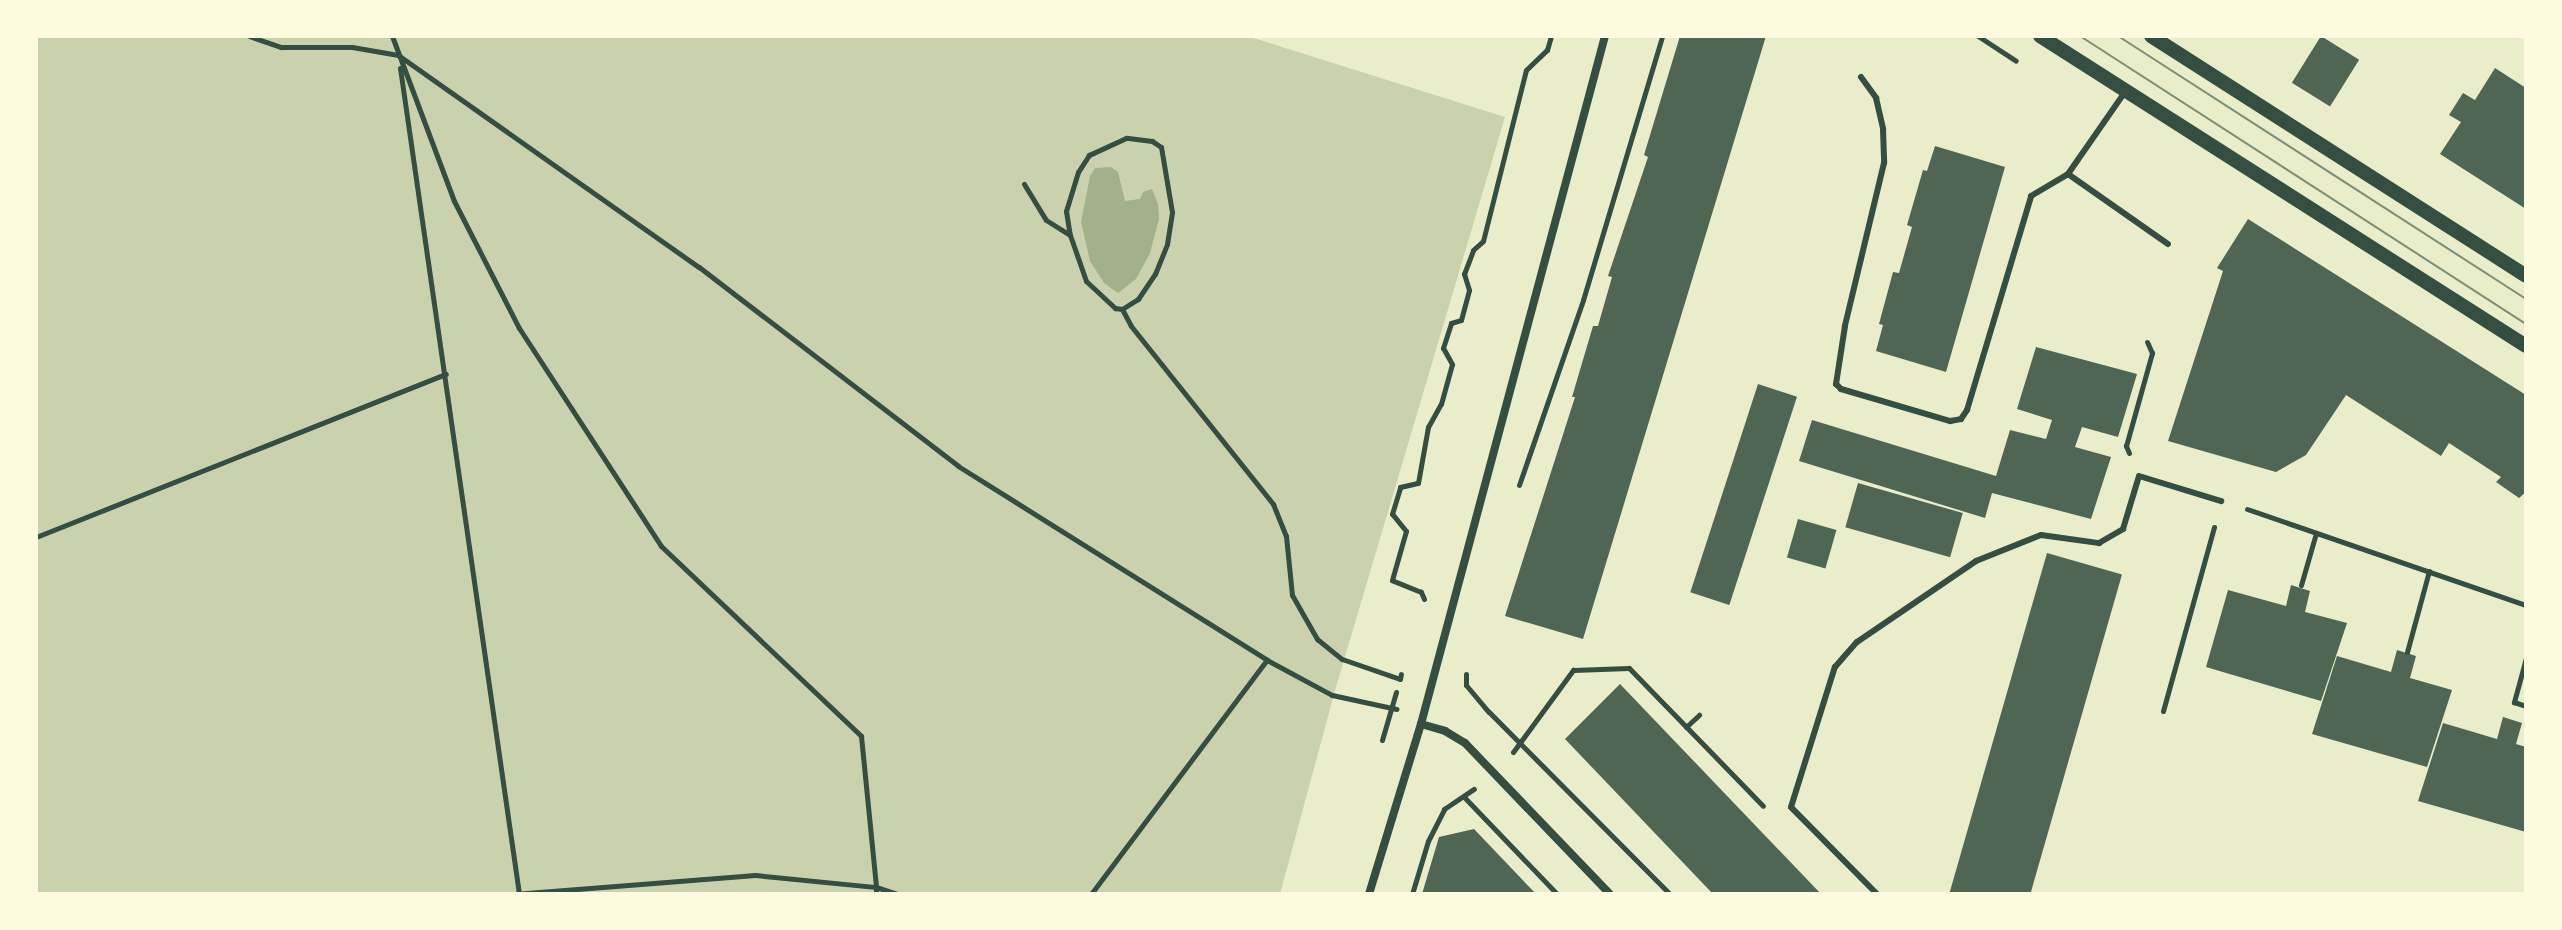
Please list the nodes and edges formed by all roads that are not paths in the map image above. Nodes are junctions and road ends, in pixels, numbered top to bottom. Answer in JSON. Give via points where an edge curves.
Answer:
{"nodes":[{"id":1,"x":1605,"y":36,"type":"edge"},
{"id":2,"x":2040,"y":36,"type":"edge"},
{"id":3,"x":2151,"y":36,"type":"edge"},
{"id":4,"x":1861,"y":77,"type":"dead end"},
{"id":5,"x":2125,"y":92,"type":"junction"},
{"id":6,"x":2068,"y":174,"type":"junction"},
{"id":7,"x":2168,"y":244,"type":"dead end"},
{"id":8,"x":2526,"y":276,"type":"edge"},
{"id":9,"x":2526,"y":346,"type":"edge"},
{"id":10,"x":2221,"y":501,"type":"road end"},
{"id":11,"x":1421,"y":724,"type":"junction"},
{"id":12,"x":1369,"y":894,"type":"edge"},
{"id":13,"x":1610,"y":894,"type":"edge"},
{"id":14,"x":1877,"y":894,"type":"edge"}],
"edges":[{"from":1,"to":11,"type":"street"},
{"from":2,"to":5,"type":"street"},
{"from":3,"to":8,"type":"street"},
{"from":4,"to":6,"type":"lane","via":[[1876,98],[1884,163],[1836,375],[1841,389],[1950,421],[1961,419],[2031,196]]},
{"from":5,"to":6,"type":"lane"},
{"from":5,"to":9,"type":"street"},
{"from":6,"to":7,"type":"lane"},
{"from":10,"to":14,"type":"lane","via":[[2139,476],[2123,529],[2099,543],[2041,535],[1976,561],[1857,642],[1835,667],[1791,807]]},
{"from":11,"to":12,"type":"street"},
{"from":11,"to":13,"type":"street","via":[[1465,743]]}]}
